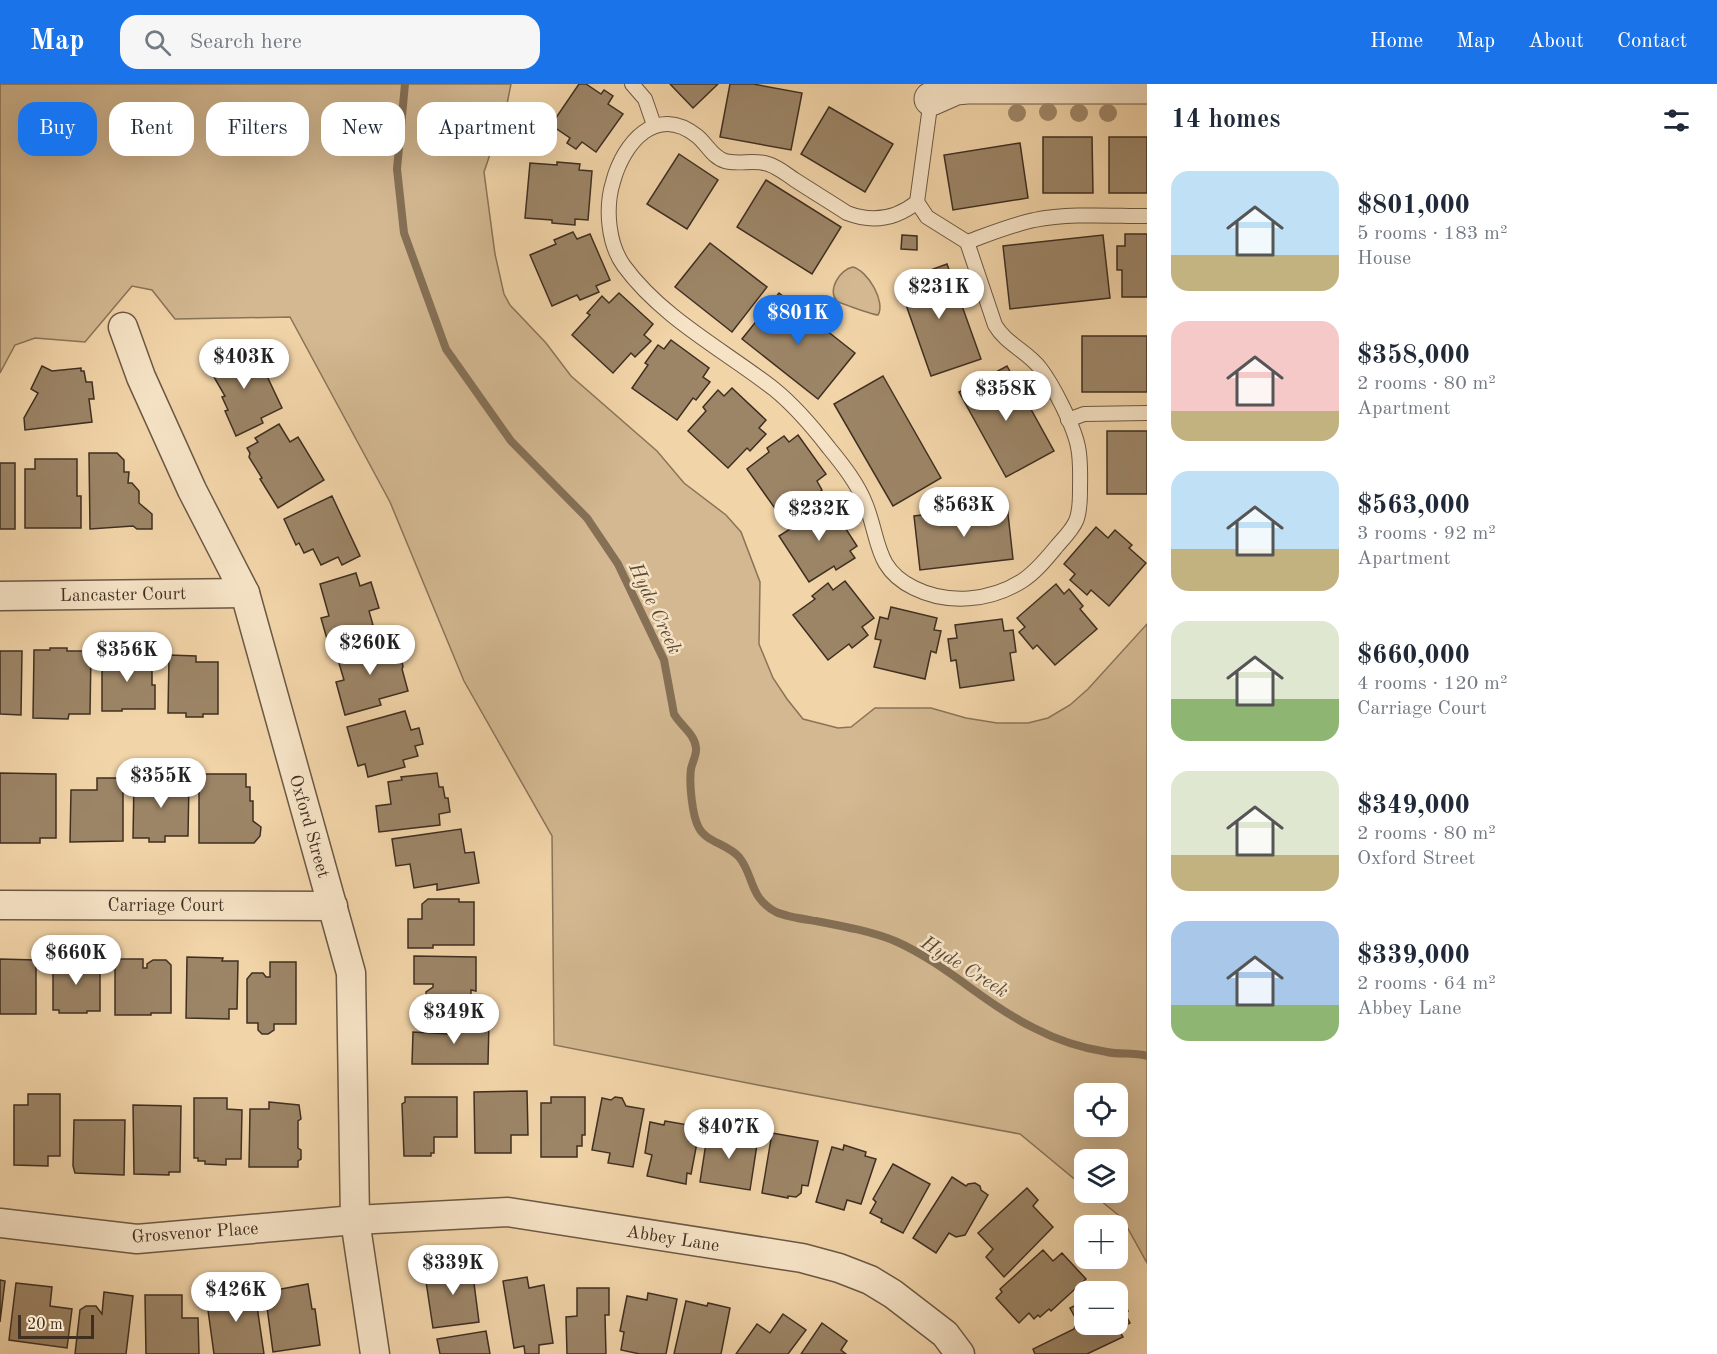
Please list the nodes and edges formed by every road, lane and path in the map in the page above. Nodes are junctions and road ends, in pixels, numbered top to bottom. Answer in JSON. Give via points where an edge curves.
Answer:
{"nodes":[{"id":1,"x":632,"y":84,"type":"edge"},
{"id":2,"x":1147,"y":87,"type":"edge"},
{"id":3,"x":931,"y":99,"type":"joint"},
{"id":4,"x":654,"y":125,"type":"junction"},
{"id":5,"x":917,"y":202,"type":"junction"},
{"id":6,"x":1147,"y":216,"type":"edge"},
{"id":7,"x":967,"y":242,"type":"junction"},
{"id":8,"x":123,"y":327,"type":"dead end"},
{"id":9,"x":1147,"y":413,"type":"edge"},
{"id":10,"x":1068,"y":420,"type":"junction"},
{"id":11,"x":245,"y":592,"type":"junction"},
{"id":12,"x":0,"y":596,"type":"edge"},
{"id":13,"x":0,"y":905,"type":"edge"},
{"id":14,"x":333,"y":906,"type":"junction"},
{"id":15,"x":355,"y":1220,"type":"junction"},
{"id":16,"x":0,"y":1223,"type":"edge"},
{"id":17,"x":375,"y":1354,"type":"edge"},
{"id":18,"x":960,"y":1354,"type":"edge"}],
"edges":[{"from":1,"to":4,"type":"lane","via":[[645,99]]},
{"from":2,"to":3,"type":"street","via":[[967,87]]},
{"from":3,"to":5,"type":"lane"},
{"from":4,"to":5,"type":"lane","via":[[689,130],[724,160],[773,165],[857,217],[889,217]]},
{"from":4,"to":10,"type":"lane","via":[[628,147],[611,186],[610,228],[618,257],[658,302],[774,389],[805,418],[858,488],[879,553],[904,583],[934,596],[968,598],[1004,590],[1037,569],[1070,530],[1078,514],[1079,451]]},
{"from":5,"to":7,"type":"lane","via":[[927,217]]},
{"from":6,"to":7,"type":"lane","via":[[1044,218],[1008,226]]},
{"from":7,"to":10,"type":"lane","via":[[998,330],[1040,368]]},
{"from":8,"to":11,"type":"street","name":"Oxford Street","via":[[192,490]]},
{"from":9,"to":10,"type":"lane","via":[[1084,414]]},
{"from":11,"to":12,"type":"street","name":"Lancaster Court"},
{"from":11,"to":14,"type":"street","name":"Oxford Street"},
{"from":13,"to":14,"type":"street","name":"Carriage Court"},
{"from":14,"to":15,"type":"street","name":"Oxford Street","via":[[351,973]]},
{"from":15,"to":16,"type":"street","name":"Grosvenor Place","via":[[137,1239]]},
{"from":15,"to":17,"type":"street","name":"Oxford Street"},
{"from":15,"to":18,"type":"street","name":"Abbey Lane","via":[[508,1212],[802,1258],[878,1284],[945,1334]]}]}
